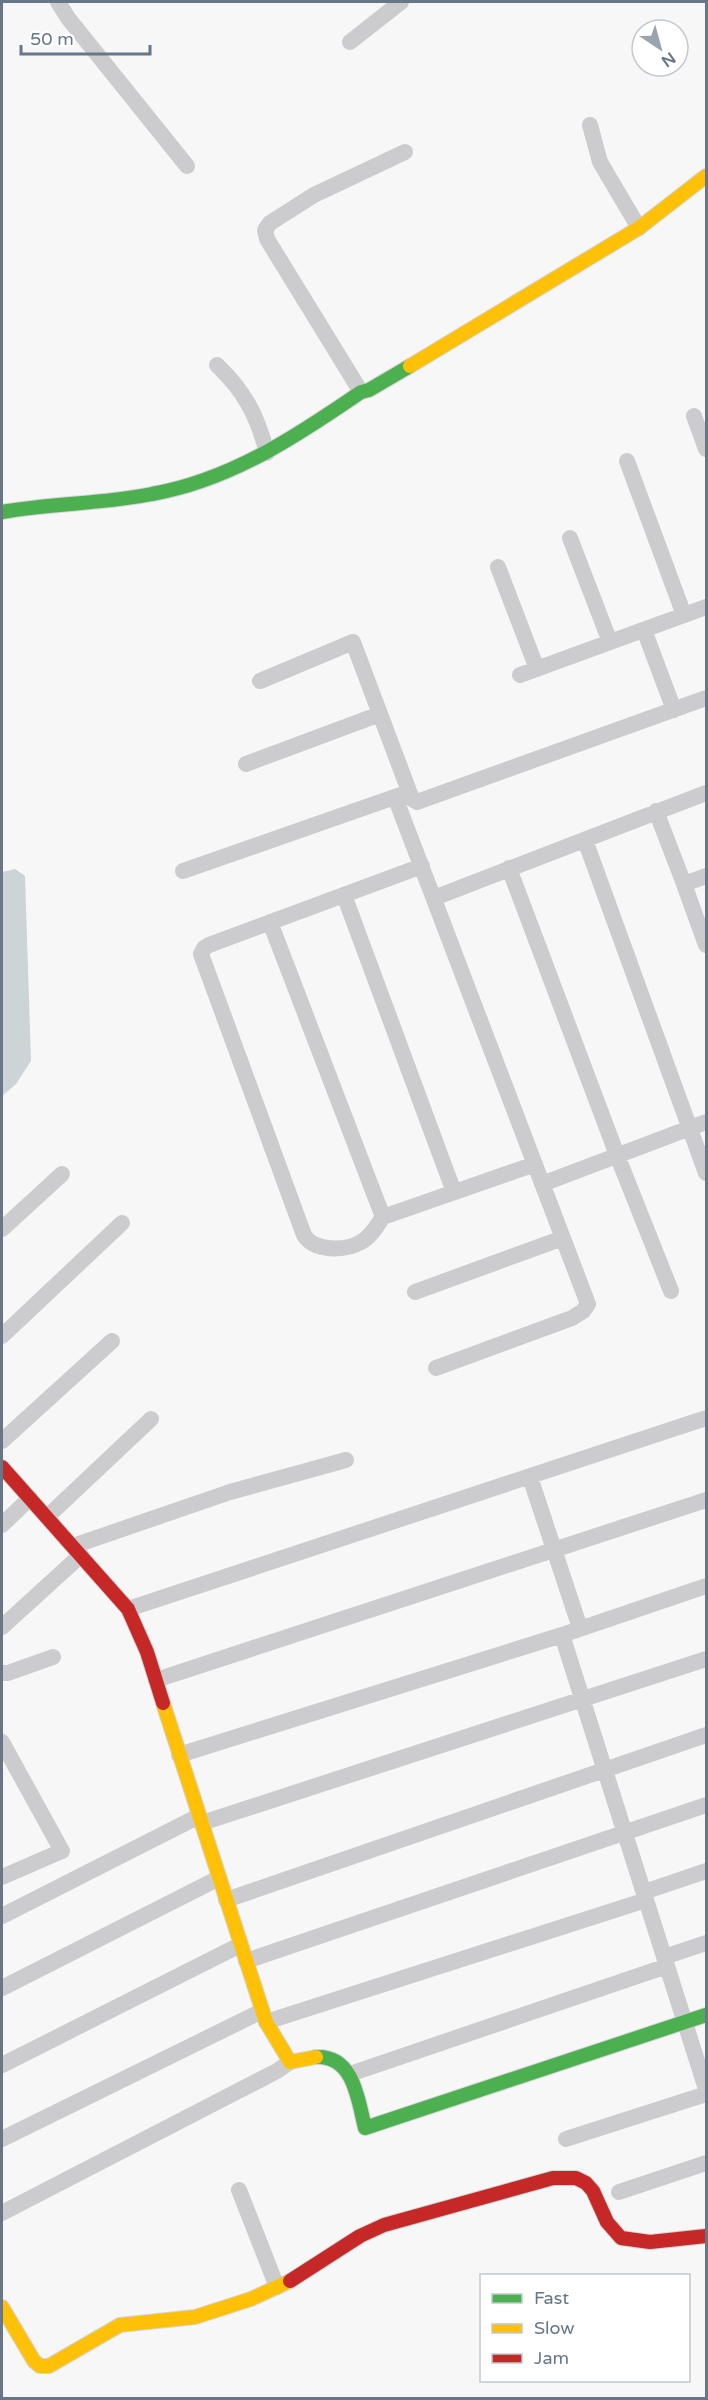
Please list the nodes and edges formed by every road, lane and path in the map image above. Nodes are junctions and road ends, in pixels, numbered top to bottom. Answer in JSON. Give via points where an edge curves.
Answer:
{"nodes":[{"id":1,"x":58,"y":2,"type":"edge"},
{"id":2,"x":401,"y":2,"type":"edge"},
{"id":3,"x":350,"y":42,"type":"dead end"},
{"id":4,"x":590,"y":125,"type":"dead end"},
{"id":5,"x":405,"y":152,"type":"dead end"},
{"id":6,"x":187,"y":166,"type":"dead end"},
{"id":7,"x":706,"y":176,"type":"edge"},
{"id":8,"x":639,"y":228,"type":"junction"},
{"id":9,"x":217,"y":365,"type":"dead end"},
{"id":10,"x":361,"y":392,"type":"junction"},
{"id":11,"x":694,"y":416,"type":"dead end"},
{"id":12,"x":706,"y":449,"type":"edge"},
{"id":13,"x":267,"y":453,"type":"junction"},
{"id":14,"x":627,"y":462,"type":"dead end"},
{"id":15,"x":2,"y":512,"type":"edge"},
{"id":16,"x":570,"y":538,"type":"dead end"},
{"id":17,"x":498,"y":567,"type":"dead end"},
{"id":18,"x":706,"y":607,"type":"edge"},
{"id":19,"x":684,"y":615,"type":"junction"},
{"id":20,"x":644,"y":630,"type":"junction"},
{"id":21,"x":610,"y":642,"type":"junction"},
{"id":22,"x":537,"y":669,"type":"junction"},
{"id":23,"x":520,"y":675,"type":"dead end"},
{"id":24,"x":260,"y":681,"type":"dead end"},
{"id":25,"x":706,"y":698,"type":"edge"},
{"id":26,"x":674,"y":710,"type":"junction"},
{"id":27,"x":380,"y":714,"type":"junction"},
{"id":28,"x":246,"y":764,"type":"dead end"},
{"id":29,"x":706,"y":793,"type":"edge"},
{"id":30,"x":402,"y":794,"type":"junction"},
{"id":31,"x":656,"y":811,"type":"junction"},
{"id":32,"x":585,"y":840,"type":"junction"},
{"id":33,"x":422,"y":866,"type":"junction"},
{"id":34,"x":509,"y":868,"type":"junction"},
{"id":35,"x":183,"y":872,"type":"dead end"},
{"id":36,"x":706,"y":876,"type":"edge"},
{"id":37,"x":684,"y":884,"type":"junction"},
{"id":38,"x":344,"y":896,"type":"junction"},
{"id":39,"x":434,"y":898,"type":"junction"},
{"id":40,"x":270,"y":922,"type":"junction"},
{"id":41,"x":706,"y":945,"type":"edge"},
{"id":42,"x":706,"y":1122,"type":"edge"},
{"id":43,"x":689,"y":1129,"type":"junction"},
{"id":44,"x":617,"y":1155,"type":"junction"},
{"id":45,"x":535,"y":1164,"type":"junction"},
{"id":46,"x":706,"y":1173,"type":"edge"},
{"id":47,"x":62,"y":1174,"type":"dead end"},
{"id":48,"x":542,"y":1184,"type":"junction"},
{"id":49,"x":454,"y":1192,"type":"junction"},
{"id":50,"x":383,"y":1216,"type":"junction"},
{"id":51,"x":122,"y":1223,"type":"dead end"},
{"id":52,"x":2,"y":1229,"type":"edge"},
{"id":53,"x":563,"y":1238,"type":"junction"},
{"id":54,"x":671,"y":1291,"type":"dead end"},
{"id":55,"x":415,"y":1292,"type":"dead end"},
{"id":56,"x":2,"y":1335,"type":"edge"},
{"id":57,"x":112,"y":1341,"type":"dead end"},
{"id":58,"x":436,"y":1368,"type":"dead end"},
{"id":59,"x":151,"y":1419,"type":"dead end"},
{"id":60,"x":706,"y":1419,"type":"edge"},
{"id":61,"x":2,"y":1441,"type":"edge"},
{"id":62,"x":346,"y":1460,"type":"dead end"},
{"id":63,"x":2,"y":1467,"type":"edge"},
{"id":64,"x":530,"y":1477,"type":"junction"},
{"id":65,"x":30,"y":1498,"type":"junction"},
{"id":66,"x":706,"y":1500,"type":"edge"},
{"id":67,"x":47,"y":1517,"type":"junction"},
{"id":68,"x":2,"y":1525,"type":"edge"},
{"id":69,"x":77,"y":1550,"type":"junction"},
{"id":70,"x":554,"y":1550,"type":"junction"},
{"id":71,"x":706,"y":1586,"type":"edge"},
{"id":72,"x":128,"y":1609,"type":"junction"},
{"id":73,"x":2,"y":1627,"type":"edge"},
{"id":74,"x":580,"y":1628,"type":"junction"},
{"id":75,"x":562,"y":1635,"type":"junction"},
{"id":76,"x":52,"y":1657,"type":"dead end"},
{"id":77,"x":706,"y":1659,"type":"edge"},
{"id":78,"x":2,"y":1673,"type":"edge"},
{"id":79,"x":156,"y":1680,"type":"junction"},
{"id":80,"x":583,"y":1701,"type":"junction"},
{"id":81,"x":706,"y":1735,"type":"edge"},
{"id":82,"x":2,"y":1742,"type":"edge"},
{"id":83,"x":179,"y":1755,"type":"junction"},
{"id":84,"x":6,"y":1760,"type":"edge"},
{"id":85,"x":605,"y":1770,"type":"junction"},
{"id":86,"x":706,"y":1805,"type":"edge"},
{"id":87,"x":200,"y":1820,"type":"junction"},
{"id":88,"x":624,"y":1832,"type":"junction"},
{"id":89,"x":706,"y":1871,"type":"edge"},
{"id":90,"x":2,"y":1877,"type":"edge"},
{"id":91,"x":219,"y":1878,"type":"junction"},
{"id":92,"x":645,"y":1896,"type":"junction"},
{"id":93,"x":226,"y":1900,"type":"junction"},
{"id":94,"x":2,"y":1916,"type":"edge"},
{"id":95,"x":706,"y":1942,"type":"edge"},
{"id":96,"x":243,"y":1953,"type":"junction"},
{"id":97,"x":666,"y":1961,"type":"junction"},
{"id":98,"x":2,"y":1988,"type":"edge"},
{"id":99,"x":706,"y":2015,"type":"edge"},
{"id":100,"x":264,"y":2017,"type":"junction"},
{"id":101,"x":685,"y":2022,"type":"junction"},
{"id":102,"x":290,"y":2062,"type":"junction"},
{"id":103,"x":2,"y":2065,"type":"edge"},
{"id":104,"x":350,"y":2074,"type":"junction"},
{"id":105,"x":706,"y":2088,"type":"edge"},
{"id":106,"x":2,"y":2139,"type":"edge"},
{"id":107,"x":566,"y":2139,"type":"dead end"},
{"id":108,"x":706,"y":2163,"type":"edge"},
{"id":109,"x":239,"y":2190,"type":"dead end"},
{"id":110,"x":619,"y":2192,"type":"dead end"},
{"id":111,"x":2,"y":2213,"type":"edge"},
{"id":112,"x":706,"y":2236,"type":"edge"},
{"id":113,"x":277,"y":2287,"type":"junction"},
{"id":114,"x":2,"y":2307,"type":"edge"}],
"edges":[{"from":1,"to":6,"type":"street"},
{"from":2,"to":3,"type":"street"},
{"from":4,"to":8,"type":"street","via":[[600,162]]},
{"from":5,"to":10,"type":"street","via":[[314,195],[270,222],[265,230]]},
{"from":7,"to":8,"type":"street"},
{"from":8,"to":10,"type":"street"},
{"from":9,"to":13,"type":"street","via":[[236,383],[250,405]]},
{"from":10,"to":13,"type":"street"},
{"from":11,"to":12,"type":"street"},
{"from":13,"to":15,"type":"street","via":[[214,478],[179,489],[135,498]]},
{"from":14,"to":19,"type":"street"},
{"from":16,"to":21,"type":"street"},
{"from":17,"to":22,"type":"street"},
{"from":18,"to":19,"type":"street"},
{"from":19,"to":20,"type":"street"},
{"from":20,"to":21,"type":"street"},
{"from":20,"to":26,"type":"street"},
{"from":21,"to":22,"type":"street"},
{"from":22,"to":23,"type":"street"},
{"from":24,"to":27,"type":"street","via":[[353,642]]},
{"from":25,"to":26,"type":"street"},
{"from":26,"to":30,"type":"street","via":[[417,802]]},
{"from":27,"to":28,"type":"street"},
{"from":27,"to":30,"type":"street"},
{"from":29,"to":31,"type":"street"},
{"from":30,"to":33,"type":"street"},
{"from":30,"to":35,"type":"street"},
{"from":31,"to":32,"type":"street"},
{"from":31,"to":37,"type":"street"},
{"from":32,"to":34,"type":"street"},
{"from":32,"to":43,"type":"street"},
{"from":33,"to":38,"type":"street"},
{"from":33,"to":39,"type":"street"},
{"from":34,"to":39,"type":"street"},
{"from":34,"to":44,"type":"street"},
{"from":36,"to":37,"type":"street"},
{"from":37,"to":41,"type":"street"},
{"from":38,"to":40,"type":"street"},
{"from":38,"to":49,"type":"street"},
{"from":39,"to":45,"type":"street"},
{"from":40,"to":50,"type":"street"},
{"from":40,"to":50,"type":"street","via":[[209,945],[201,954],[304,1235],[317,1246],[349,1246],[362,1242]]},
{"from":42,"to":43,"type":"street"},
{"from":43,"to":44,"type":"street"},
{"from":43,"to":46,"type":"street"},
{"from":44,"to":48,"type":"street"},
{"from":44,"to":54,"type":"street"},
{"from":45,"to":48,"type":"street"},
{"from":45,"to":49,"type":"street"},
{"from":47,"to":52,"type":"street"},
{"from":48,"to":53,"type":"street"},
{"from":49,"to":50,"type":"street"},
{"from":51,"to":56,"type":"street"},
{"from":53,"to":55,"type":"street"},
{"from":53,"to":58,"type":"street","via":[[588,1304],[583,1311]]},
{"from":57,"to":61,"type":"street"},
{"from":59,"to":67,"type":"street"},
{"from":60,"to":64,"type":"street"},
{"from":62,"to":69,"type":"street","via":[[230,1492]]},
{"from":63,"to":65,"type":"street"},
{"from":64,"to":70,"type":"street"},
{"from":64,"to":72,"type":"street"},
{"from":65,"to":67,"type":"street"},
{"from":65,"to":68,"type":"street"},
{"from":66,"to":70,"type":"street"},
{"from":67,"to":69,"type":"street"},
{"from":69,"to":72,"type":"street"},
{"from":69,"to":73,"type":"street"},
{"from":70,"to":74,"type":"street"},
{"from":70,"to":79,"type":"street"},
{"from":71,"to":74,"type":"street"},
{"from":72,"to":79,"type":"street"},
{"from":74,"to":75,"type":"street"},
{"from":75,"to":80,"type":"street"},
{"from":75,"to":83,"type":"street"},
{"from":76,"to":78,"type":"street"},
{"from":77,"to":80,"type":"street"},
{"from":79,"to":83,"type":"street"},
{"from":80,"to":85,"type":"street"},
{"from":80,"to":87,"type":"street"},
{"from":81,"to":85,"type":"street"},
{"from":82,"to":84,"type":"street"},
{"from":83,"to":87,"type":"street"},
{"from":84,"to":90,"type":"street","via":[[62,1851]]},
{"from":85,"to":88,"type":"street"},
{"from":85,"to":93,"type":"street"},
{"from":86,"to":88,"type":"street"},
{"from":87,"to":91,"type":"street"},
{"from":87,"to":94,"type":"street"},
{"from":88,"to":92,"type":"street"},
{"from":88,"to":96,"type":"street"},
{"from":89,"to":92,"type":"street"},
{"from":91,"to":93,"type":"street"},
{"from":91,"to":98,"type":"street"},
{"from":92,"to":97,"type":"street"},
{"from":92,"to":100,"type":"street"},
{"from":93,"to":96,"type":"street"},
{"from":95,"to":97,"type":"street"},
{"from":96,"to":100,"type":"street"},
{"from":96,"to":103,"type":"street"},
{"from":97,"to":101,"type":"street"},
{"from":97,"to":104,"type":"street"},
{"from":99,"to":101,"type":"street"},
{"from":100,"to":102,"type":"street"},
{"from":100,"to":106,"type":"street"},
{"from":101,"to":104,"type":"street","via":[[365,2128]]},
{"from":101,"to":105,"type":"street"},
{"from":102,"to":104,"type":"street","via":[[325,2056],[340,2063]]},
{"from":102,"to":111,"type":"street"},
{"from":105,"to":107,"type":"street"},
{"from":108,"to":110,"type":"street"},
{"from":109,"to":113,"type":"street"},
{"from":112,"to":113,"type":"street","via":[[666,2241],[622,2239],[614,2233],[589,2186],[577,2178],[556,2178],[370,2231]]},
{"from":113,"to":114,"type":"street","via":[[239,2303],[175,2321],[120,2325],[45,2367],[34,2361]]}]}
